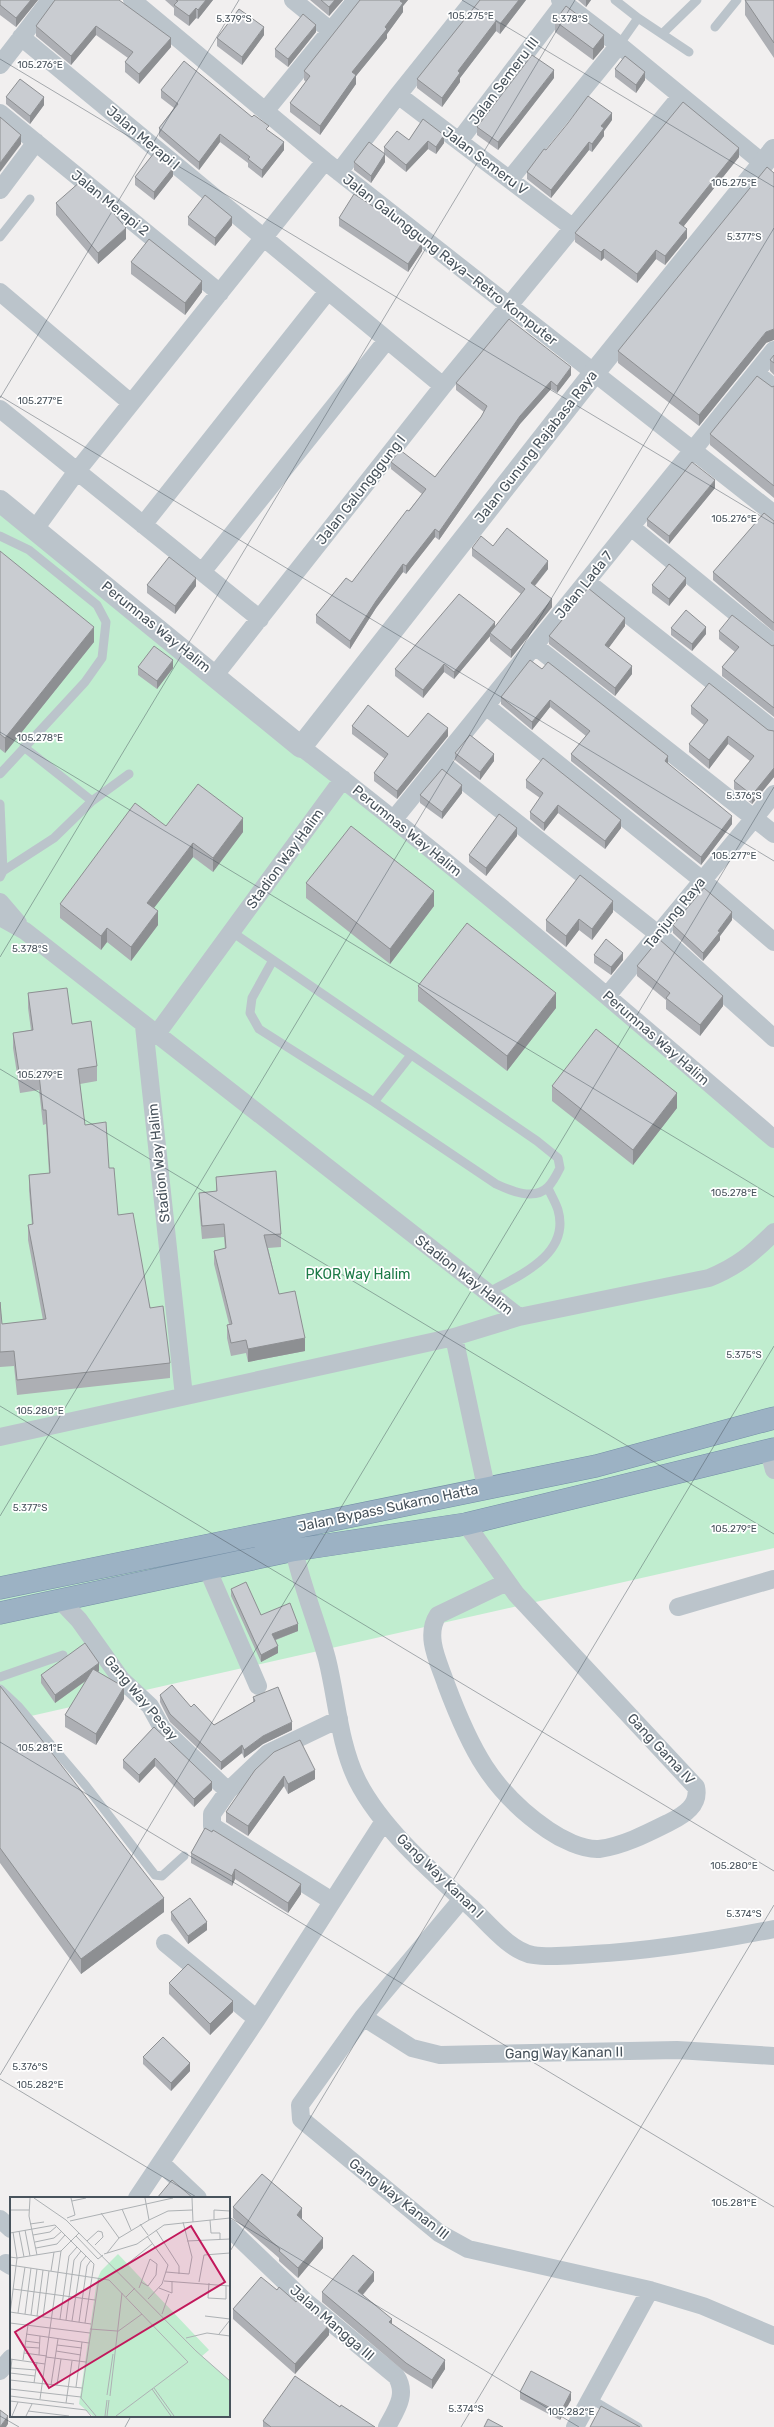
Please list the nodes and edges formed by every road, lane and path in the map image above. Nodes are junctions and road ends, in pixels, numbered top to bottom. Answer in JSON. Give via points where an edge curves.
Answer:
{"nodes":[{"id":1,"x":50,"y":0,"type":"edge"},
{"id":2,"x":132,"y":0,"type":"edge"},
{"id":3,"x":292,"y":0,"type":"edge"},
{"id":4,"x":356,"y":0,"type":"edge"},
{"id":5,"x":474,"y":0,"type":"edge"},
{"id":6,"x":615,"y":0,"type":"edge"},
{"id":7,"x":697,"y":0,"type":"edge"},
{"id":8,"x":737,"y":0,"type":"edge"},
{"id":9,"x":562,"y":1,"type":"edge"},
{"id":10,"x":638,"y":18,"type":"junction"},
{"id":11,"x":715,"y":27,"type":"dead end"},
{"id":12,"x":331,"y":31,"type":"junction"},
{"id":13,"x":663,"y":33,"type":"junction"},
{"id":14,"x":21,"y":37,"type":"junction"},
{"id":15,"x":620,"y":45,"type":"junction"},
{"id":16,"x":689,"y":52,"type":"dead end"},
{"id":17,"x":0,"y":65,"type":"edge"},
{"id":18,"x":398,"y":95,"type":"junction"},
{"id":19,"x":681,"y":96,"type":"junction"},
{"id":20,"x":266,"y":110,"type":"junction"},
{"id":21,"x":0,"y":113,"type":"edge"},
{"id":22,"x":459,"y":141,"type":"junction"},
{"id":23,"x":36,"y":142,"type":"junction"},
{"id":24,"x":769,"y":157,"type":"edge"},
{"id":25,"x":325,"y":161,"type":"junction"},
{"id":26,"x":339,"y":172,"type":"junction"},
{"id":27,"x":510,"y":179,"type":"junction"},
{"id":28,"x":0,"y":190,"type":"edge"},
{"id":29,"x":30,"y":199,"type":"dead end"},
{"id":30,"x":572,"y":227,"type":"junction"},
{"id":31,"x":0,"y":237,"type":"edge"},
{"id":32,"x":264,"y":238,"type":"junction"},
{"id":33,"x":328,"y":291,"type":"junction"},
{"id":34,"x":0,"y":292,"type":"edge"},
{"id":35,"x":220,"y":293,"type":"junction"},
{"id":36,"x":508,"y":306,"type":"junction"},
{"id":37,"x":387,"y":340,"type":"junction"},
{"id":38,"x":774,"y":350,"type":"edge"},
{"id":39,"x":594,"y":373,"type":"junction"},
{"id":40,"x":756,"y":373,"type":"junction"},
{"id":41,"x":443,"y":386,"type":"junction"},
{"id":42,"x":774,"y":388,"type":"edge"},
{"id":43,"x":131,"y":403,"type":"junction"},
{"id":44,"x":0,"y":409,"type":"edge"},
{"id":45,"x":694,"y":449,"type":"junction"},
{"id":46,"x":77,"y":471,"type":"junction"},
{"id":47,"x":0,"y":501,"type":"edge"},
{"id":48,"x":774,"y":514,"type":"edge"},
{"id":49,"x":143,"y":525,"type":"junction"},
{"id":50,"x":631,"y":527,"type":"junction"},
{"id":51,"x":35,"y":529,"type":"junction"},
{"id":52,"x":0,"y":536,"type":"edge"},
{"id":53,"x":202,"y":572,"type":"junction"},
{"id":54,"x":586,"y":582,"type":"junction"},
{"id":55,"x":260,"y":619,"type":"junction"},
{"id":56,"x":774,"y":644,"type":"edge"},
{"id":57,"x":535,"y":646,"type":"junction"},
{"id":58,"x":215,"y":676,"type":"junction"},
{"id":59,"x":486,"y":706,"type":"junction"},
{"id":60,"x":774,"y":730,"type":"edge"},
{"id":61,"x":24,"y":747,"type":"junction"},
{"id":62,"x":301,"y":747,"type":"junction"},
{"id":63,"x":440,"y":762,"type":"junction"},
{"id":64,"x":0,"y":774,"type":"edge"},
{"id":65,"x":129,"y":774,"type":"dead end"},
{"id":66,"x":343,"y":779,"type":"junction"},
{"id":67,"x":774,"y":794,"type":"edge"},
{"id":68,"x":92,"y":801,"type":"junction"},
{"id":69,"x":0,"y":804,"type":"edge"},
{"id":70,"x":754,"y":818,"type":"junction"},
{"id":71,"x":394,"y":819,"type":"junction"},
{"id":72,"x":774,"y":834,"type":"edge"},
{"id":73,"x":2,"y":874,"type":"edge"},
{"id":74,"x":702,"y":880,"type":"junction"},
{"id":75,"x":0,"y":902,"type":"edge"},
{"id":76,"x":0,"y":917,"type":"edge"},
{"id":77,"x":25,"y":931,"type":"junction"},
{"id":78,"x":232,"y":932,"type":"junction"},
{"id":79,"x":658,"y":934,"type":"junction"},
{"id":80,"x":774,"y":942,"type":"edge"},
{"id":81,"x":273,"y":960,"type":"junction"},
{"id":82,"x":607,"y":996,"type":"junction"},
{"id":83,"x":150,"y":1031,"type":"junction"},
{"id":84,"x":774,"y":1038,"type":"edge"},
{"id":85,"x":411,"y":1055,"type":"junction"},
{"id":86,"x":374,"y":1102,"type":"junction"},
{"id":87,"x":774,"y":1139,"type":"edge"},
{"id":88,"x":548,"y":1188,"type":"junction"},
{"id":89,"x":774,"y":1232,"type":"edge"},
{"id":90,"x":488,"y":1293,"type":"junction"},
{"id":91,"x":519,"y":1317,"type":"junction"},
{"id":92,"x":454,"y":1337,"type":"junction"},
{"id":93,"x":184,"y":1396,"type":"junction"},
{"id":94,"x":774,"y":1418,"type":"edge"},
{"id":95,"x":0,"y":1437,"type":"edge"},
{"id":96,"x":772,"y":1457,"type":"edge"},
{"id":97,"x":486,"y":1487,"type":"junction"},
{"id":98,"x":466,"y":1524,"type":"junction"},
{"id":99,"x":294,"y":1550,"type":"junction"},
{"id":100,"x":207,"y":1568,"type":"junction"},
{"id":101,"x":774,"y":1579,"type":"edge"},
{"id":102,"x":507,"y":1582,"type":"junction"},
{"id":103,"x":0,"y":1588,"type":"edge"},
{"id":104,"x":59,"y":1600,"type":"junction"},
{"id":105,"x":678,"y":1607,"type":"dead end"},
{"id":106,"x":0,"y":1613,"type":"edge"},
{"id":107,"x":63,"y":1655,"type":"dead end"},
{"id":108,"x":0,"y":1677,"type":"edge"},
{"id":109,"x":258,"y":1686,"type":"dead end"},
{"id":110,"x":0,"y":1689,"type":"edge"},
{"id":111,"x":339,"y":1719,"type":"junction"},
{"id":112,"x":228,"y":1791,"type":"junction"},
{"id":113,"x":384,"y":1821,"type":"junction"},
{"id":114,"x":184,"y":1856,"type":"dead end"},
{"id":115,"x":462,"y":1899,"type":"junction"},
{"id":116,"x":332,"y":1900,"type":"junction"},
{"id":117,"x":774,"y":1930,"type":"edge"},
{"id":118,"x":165,"y":1943,"type":"dead end"},
{"id":119,"x":363,"y":2018,"type":"junction"},
{"id":120,"x":257,"y":2019,"type":"junction"},
{"id":121,"x":774,"y":2056,"type":"edge"},
{"id":122,"x":161,"y":2163,"type":"junction"},
{"id":123,"x":138,"y":2197,"type":"edge"},
{"id":124,"x":197,"y":2197,"type":"edge"},
{"id":125,"x":0,"y":2219,"type":"edge"},
{"id":126,"x":10,"y":2228,"type":"edge"},
{"id":127,"x":230,"y":2229,"type":"edge"},
{"id":128,"x":650,"y":2290,"type":"junction"},
{"id":129,"x":774,"y":2336,"type":"edge"},
{"id":130,"x":10,"y":2359,"type":"edge"},
{"id":131,"x":0,"y":2371,"type":"edge"},
{"id":132,"x":591,"y":2399,"type":"junction"},
{"id":133,"x":387,"y":2427,"type":"edge"},
{"id":134,"x":575,"y":2427,"type":"edge"},
{"id":135,"x":638,"y":2427,"type":"edge"}],
"edges":[{"from":1,"to":14,"type":"street"},
{"from":2,"to":20,"type":"street","name":"Jalan Galunggung Raya—Retro Komputer"},
{"from":3,"to":12,"type":"street"},
{"from":4,"to":12,"type":"street"},
{"from":5,"to":18,"type":"street"},
{"from":6,"to":10,"type":"lane"},
{"from":7,"to":13,"type":"lane"},
{"from":8,"to":11,"type":"lane"},
{"from":9,"to":15,"type":"street"},
{"from":9,"to":22,"type":"street","name":"Jalan Semeru III"},
{"from":10,"to":13,"type":"lane"},
{"from":10,"to":15,"type":"lane"},
{"from":12,"to":20,"type":"street"},
{"from":13,"to":16,"type":"lane"},
{"from":14,"to":17,"type":"street"},
{"from":14,"to":32,"type":"street","name":"Jalan Merapi I"},
{"from":15,"to":19,"type":"street"},
{"from":15,"to":27,"type":"street"},
{"from":18,"to":22,"type":"street","name":"Jalan Semeru V"},
{"from":18,"to":26,"type":"street"},
{"from":19,"to":24,"type":"street"},
{"from":19,"to":30,"type":"street","name":"Jalan Galungggung I"},
{"from":20,"to":25,"type":"street","name":"Jalan Galunggung Raya—Retro Komputer"},
{"from":21,"to":23,"type":"street","name":"Jalan Merapi 2"},
{"from":22,"to":27,"type":"street","name":"Jalan Semeru V"},
{"from":23,"to":28,"type":"street"},
{"from":23,"to":35,"type":"street","name":"Jalan Merapi 2"},
{"from":24,"to":39,"type":"street","name":"Jalan Gunung Rajabasa Raya"},
{"from":25,"to":26,"type":"street","name":"Jalan Galunggung Raya—Retro Komputer"},
{"from":25,"to":32,"type":"street"},
{"from":26,"to":36,"type":"street","name":"Jalan Galunggung Raya—Retro Komputer"},
{"from":27,"to":30,"type":"street","name":"Jalan Semeru V"},
{"from":29,"to":31,"type":"lane"},
{"from":30,"to":36,"type":"street","name":"Jalan Galungggung I"},
{"from":32,"to":33,"type":"street","name":"Jalan Merapi I"},
{"from":32,"to":35,"type":"street"},
{"from":33,"to":37,"type":"street","name":"Jalan Merapi I"},
{"from":33,"to":49,"type":"street"},
{"from":34,"to":43,"type":"street"},
{"from":35,"to":43,"type":"street"},
{"from":36,"to":39,"type":"street","name":"Jalan Galunggung Raya—Retro Komputer"},
{"from":36,"to":41,"type":"street","name":"Jalan Galungggung I"},
{"from":37,"to":41,"type":"street","name":"Jalan Merapi I"},
{"from":37,"to":53,"type":"street"},
{"from":38,"to":40,"type":"street","name":"Jalan Lada 7"},
{"from":39,"to":45,"type":"street","name":"Jalan Galunggung Raya—Retro Komputer"},
{"from":39,"to":62,"type":"street","name":"Jalan Gunung Rajabasa Raya"},
{"from":40,"to":42,"type":"street"},
{"from":40,"to":45,"type":"street","name":"Jalan Lada 7"},
{"from":41,"to":55,"type":"street","name":"Jalan Galungggung I"},
{"from":43,"to":46,"type":"street"},
{"from":44,"to":46,"type":"street"},
{"from":45,"to":48,"type":"street","name":"Jalan Galunggung Raya—Retro Komputer"},
{"from":45,"to":50,"type":"street","name":"Jalan Lada 7"},
{"from":46,"to":49,"type":"street"},
{"from":46,"to":51,"type":"street"},
{"from":47,"to":51,"type":"street","name":"Perumnas Way Halim"},
{"from":49,"to":53,"type":"street"},
{"from":50,"to":54,"type":"street","name":"Jalan Lada 7"},
{"from":50,"to":56,"type":"street"},
{"from":51,"to":58,"type":"street","name":"Perumnas Way Halim"},
{"from":52,"to":61,"type":"lane","via":[[30,550],[97,605],[106,622],[102,658],[86,682]]},
{"from":53,"to":55,"type":"street"},
{"from":54,"to":57,"type":"street","name":"Jalan Lada 7"},
{"from":54,"to":60,"type":"street"},
{"from":55,"to":58,"type":"street","name":"Jalan Galungggung I"},
{"from":57,"to":59,"type":"street","name":"Jalan Lada 7"},
{"from":57,"to":70,"type":"street"},
{"from":58,"to":62,"type":"street","name":"Perumnas Way Halim"},
{"from":59,"to":63,"type":"street","name":"Jalan Lada 7"},
{"from":59,"to":74,"type":"street"},
{"from":61,"to":64,"type":"lane"},
{"from":61,"to":68,"type":"lane"},
{"from":62,"to":66,"type":"street","name":"Perumnas Way Halim"},
{"from":63,"to":71,"type":"street","name":"Jalan Lada 7"},
{"from":63,"to":79,"type":"street"},
{"from":65,"to":68,"type":"lane"},
{"from":66,"to":71,"type":"street","name":"Perumnas Way Halim"},
{"from":66,"to":78,"type":"street","name":"Stadion Way Halim"},
{"from":67,"to":70,"type":"street","name":"Tanjung Raya"},
{"from":68,"to":73,"type":"lane","via":[[54,838]]},
{"from":69,"to":73,"type":"lane"},
{"from":70,"to":72,"type":"street"},
{"from":70,"to":74,"type":"street","name":"Tanjung Raya"},
{"from":71,"to":82,"type":"street","name":"Perumnas Way Halim"},
{"from":74,"to":79,"type":"street","name":"Tanjung Raya"},
{"from":74,"to":80,"type":"street"},
{"from":75,"to":77,"type":"street","name":"Stadion Way Halim"},
{"from":76,"to":77,"type":"street","name":"Stadion Way Halim"},
{"from":77,"to":83,"type":"street","name":"Stadion Way Halim"},
{"from":78,"to":81,"type":"lane"},
{"from":78,"to":83,"type":"street","name":"Stadion Way Halim"},
{"from":79,"to":82,"type":"street","name":"Tanjung Raya"},
{"from":79,"to":84,"type":"street"},
{"from":81,"to":85,"type":"lane"},
{"from":81,"to":86,"type":"lane","via":[[252,998],[250,1013],[259,1029]]},
{"from":82,"to":87,"type":"street","name":"Perumnas Way Halim"},
{"from":83,"to":90,"type":"street","name":"Stadion Way Halim"},
{"from":83,"to":93,"type":"street","name":"Stadion Way Halim"},
{"from":85,"to":86,"type":"lane"},
{"from":85,"to":88,"type":"lane","via":[[558,1158],[560,1168]]},
{"from":86,"to":88,"type":"lane","via":[[496,1184],[513,1192],[529,1194]]},
{"from":88,"to":90,"type":"lane","via":[[558,1211],[559,1233],[554,1248],[535,1267]]},
{"from":89,"to":91,"type":"street","via":[[750,1257],[733,1268],[709,1278]]},
{"from":90,"to":91,"type":"street","name":"Stadion Way Halim"},
{"from":91,"to":92,"type":"street","name":"Stadion Way Halim"},
{"from":92,"to":93,"type":"street","name":"Stadion Way Halim"},
{"from":92,"to":97,"type":"street"},
{"from":93,"to":95,"type":"street","name":"Stadion Way Halim"},
{"from":94,"to":97,"type":"highway","name":"Jalan Bypass Sukarno Hatta","via":[[596,1466]]},
{"from":96,"to":98,"type":"highway","name":"Jalan Bypass Sukarno Hatta"},
{"from":97,"to":103,"type":"highway","name":"Jalan Bypass Sukarno Hatta"},
{"from":98,"to":99,"type":"highway","name":"Jalan Bypass Sukarno Hatta"},
{"from":98,"to":102,"type":"street","name":"Gang Gama IV"},
{"from":99,"to":100,"type":"highway","name":"Jalan Bypass Sukarno Hatta"},
{"from":99,"to":111,"type":"street","name":"Gang Way Kanan I","via":[[300,1578],[326,1658]]},
{"from":100,"to":104,"type":"highway","name":"Jalan Bypass Sukarno Hatta"},
{"from":100,"to":109,"type":"street"},
{"from":101,"to":105,"type":"street"},
{"from":102,"to":102,"type":"street","name":"Gang Gama IV","via":[[696,1787],[696,1799],[692,1807],[678,1818],[644,1835],[598,1849],[565,1842],[511,1801],[488,1773],[459,1718],[435,1652],[431,1631],[432,1624],[438,1616]]},
{"from":104,"to":106,"type":"highway","name":"Jalan Bypass Sukarno Hatta"},
{"from":104,"to":112,"type":"street","name":"Gang Way Pesay","via":[[79,1620],[122,1679],[150,1706],[162,1728]]},
{"from":107,"to":108,"type":"lane"},
{"from":110,"to":114,"type":"lane","via":[[18,1706],[86,1786],[155,1875],[162,1876]]},
{"from":111,"to":112,"type":"street","via":[[268,1753]]},
{"from":111,"to":113,"type":"street","name":"Gang Way Kanan I","via":[[357,1780]]},
{"from":112,"to":116,"type":"street","via":[[212,1814],[212,1826]]},
{"from":113,"to":115,"type":"street","name":"Gang Way Kanan I"},
{"from":113,"to":116,"type":"street"},
{"from":115,"to":117,"type":"street","name":"Gang Way Kanan I","via":[[514,1946],[532,1954],[551,1956],[678,1947]]},
{"from":115,"to":119,"type":"street","name":"Gang Way Kanan III"},
{"from":116,"to":120,"type":"street"},
{"from":118,"to":120,"type":"street"},
{"from":119,"to":121,"type":"street","name":"Gang Way Kanan II","via":[[412,2048],[440,2055],[677,2050]]},
{"from":119,"to":128,"type":"street","name":"Gang Way Kanan III","via":[[300,2105],[301,2119],[310,2128],[457,2245]]},
{"from":120,"to":122,"type":"street"},
{"from":122,"to":123,"type":"street"},
{"from":122,"to":124,"type":"street"},
{"from":125,"to":126,"type":"street"},
{"from":127,"to":133,"type":"street","name":"Jalan Mangga III","via":[[305,2301],[396,2376],[400,2383],[401,2398]]},
{"from":128,"to":129,"type":"street","name":"Gang Way Kanan III","via":[[703,2306]]},
{"from":128,"to":132,"type":"street"},
{"from":130,"to":131,"type":"street"},
{"from":132,"to":134,"type":"street"},
{"from":132,"to":135,"type":"lane"}]}
